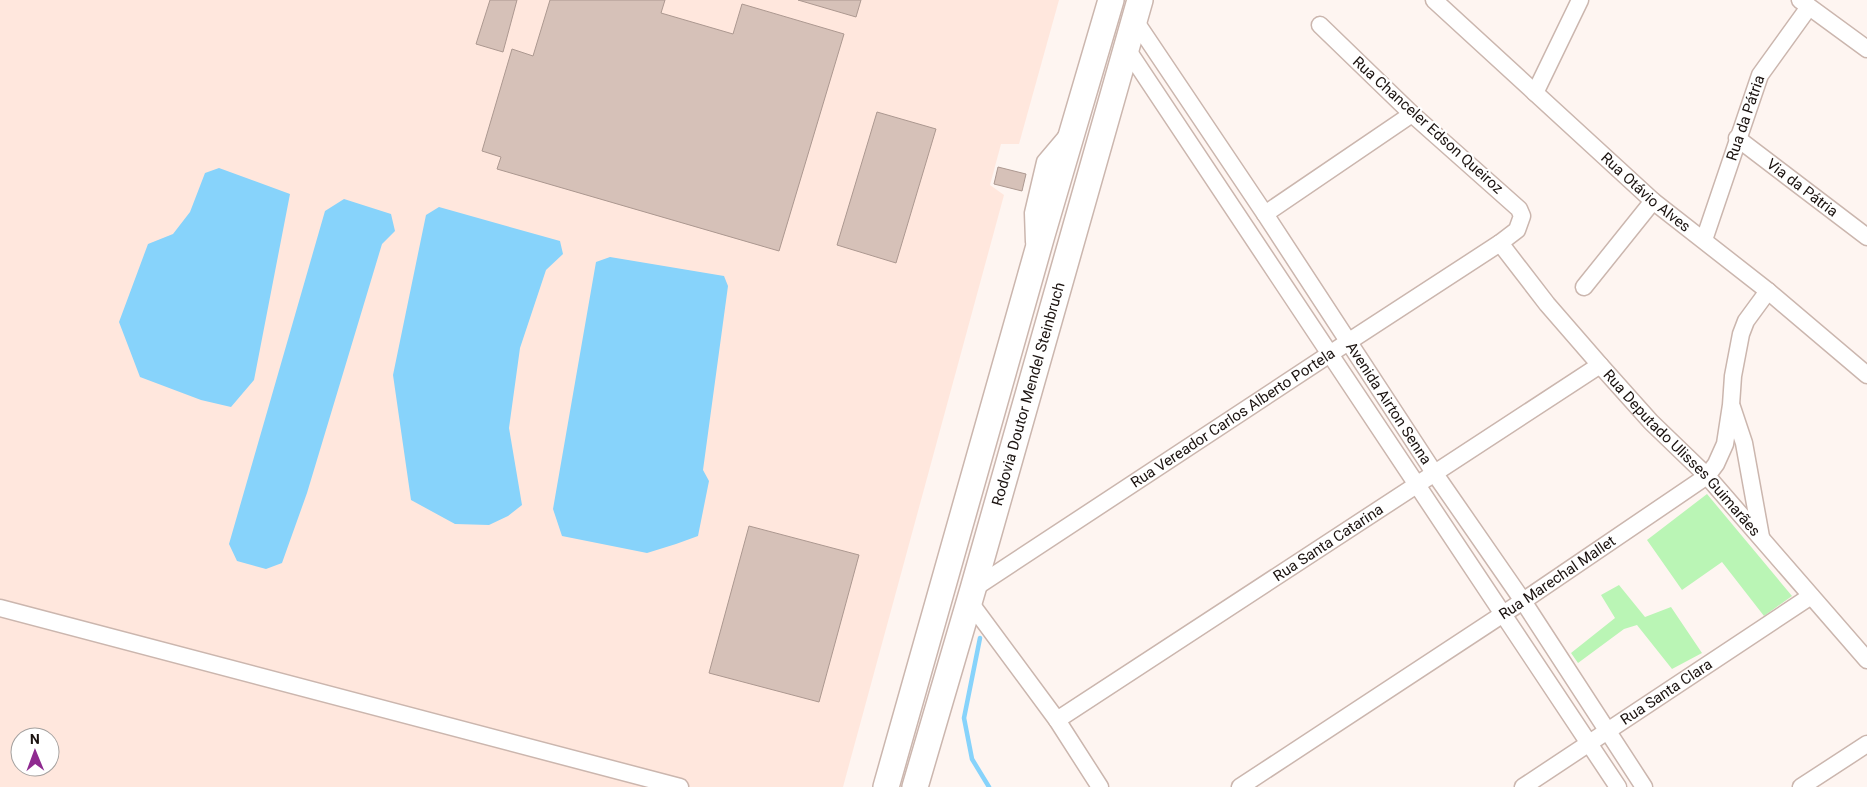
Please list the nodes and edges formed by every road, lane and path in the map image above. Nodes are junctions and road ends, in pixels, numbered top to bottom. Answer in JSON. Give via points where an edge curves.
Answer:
{"nodes":[{"id":1,"x":1111,"y":0,"type":"edge"},
{"id":2,"x":1434,"y":0,"type":"edge"},
{"id":3,"x":1580,"y":0,"type":"edge"},
{"id":4,"x":1805,"y":4,"type":"edge"},
{"id":5,"x":1137,"y":10,"type":"edge"},
{"id":6,"x":1320,"y":25,"type":"dead end"},
{"id":7,"x":1866,"y":46,"type":"edge"},
{"id":8,"x":1127,"y":49,"type":"junction"},
{"id":9,"x":1535,"y":93,"type":"junction"},
{"id":10,"x":1412,"y":114,"type":"junction"},
{"id":11,"x":1075,"y":126,"type":"junction"},
{"id":12,"x":1737,"y":138,"type":"junction"},
{"id":13,"x":1066,"y":156,"type":"junction"},
{"id":14,"x":1094,"y":164,"type":"junction"},
{"id":15,"x":1653,"y":201,"type":"junction"},
{"id":16,"x":1265,"y":214,"type":"junction"},
{"id":17,"x":1517,"y":230,"type":"joint"},
{"id":18,"x":1042,"y":235,"type":"junction"},
{"id":19,"x":1867,"y":237,"type":"edge"},
{"id":20,"x":1281,"y":239,"type":"junction"},
{"id":21,"x":1704,"y":240,"type":"junction"},
{"id":22,"x":1500,"y":243,"type":"junction"},
{"id":23,"x":1071,"y":245,"type":"junction"},
{"id":24,"x":1262,"y":252,"type":"junction"},
{"id":25,"x":1035,"y":263,"type":"junction"},
{"id":26,"x":1584,"y":287,"type":"dead end"},
{"id":27,"x":1768,"y":291,"type":"junction"},
{"id":28,"x":1348,"y":342,"type":"junction"},
{"id":29,"x":1330,"y":354,"type":"junction"},
{"id":30,"x":1600,"y":365,"type":"junction"},
{"id":31,"x":1867,"y":375,"type":"edge"},
{"id":32,"x":1731,"y":405,"type":"junction"},
{"id":33,"x":1435,"y":474,"type":"junction"},
{"id":34,"x":1707,"y":476,"type":"junction"},
{"id":35,"x":1418,"y":485,"type":"junction"},
{"id":36,"x":1761,"y":539,"type":"junction"},
{"id":37,"x":971,"y":595,"type":"junction"},
{"id":38,"x":1811,"y":596,"type":"junction"},
{"id":39,"x":1523,"y":601,"type":"junction"},
{"id":40,"x":0,"y":608,"type":"edge"},
{"id":41,"x":1502,"y":614,"type":"junction"},
{"id":42,"x":1867,"y":660,"type":"edge"},
{"id":43,"x":1057,"y":720,"type":"junction"},
{"id":44,"x":1607,"y":731,"type":"junction"},
{"id":45,"x":1589,"y":743,"type":"junction"},
{"id":46,"x":1867,"y":744,"type":"edge"},
{"id":47,"x":680,"y":787,"type":"edge"},
{"id":48,"x":886,"y":787,"type":"edge"},
{"id":49,"x":915,"y":787,"type":"edge"},
{"id":50,"x":1100,"y":787,"type":"edge"},
{"id":51,"x":1240,"y":787,"type":"edge"},
{"id":52,"x":1522,"y":787,"type":"edge"},
{"id":53,"x":1618,"y":787,"type":"edge"},
{"id":54,"x":1644,"y":787,"type":"edge"},
{"id":55,"x":1802,"y":787,"type":"edge"}],
"edges":[{"from":1,"to":11,"type":"highway","name":"Rodovia Doutor Mendel Steinbruch"},
{"from":2,"to":9,"type":"street","name":"Rua Otávio Alves"},
{"from":3,"to":9,"type":"street"},
{"from":4,"to":7,"type":"street"},
{"from":4,"to":12,"type":"street","name":"Rua da Pátria","via":[[1760,75]]},
{"from":5,"to":8,"type":"highway","name":"Rodovia Doutor Mendel Steinbruch"},
{"from":5,"to":16,"type":"street","name":"Avenida Airton Senna"},
{"from":6,"to":10,"type":"street","name":"Rua Chanceler Edson Queiroz"},
{"from":8,"to":14,"type":"highway","name":"Rodovia Doutor Mendel Steinbruch"},
{"from":8,"to":24,"type":"street","name":"Avenida Airton Senna"},
{"from":9,"to":15,"type":"street","name":"Rua Otávio Alves"},
{"from":10,"to":16,"type":"street"},
{"from":10,"to":17,"type":"street","name":"Rua Chanceler Edson Queiroz","via":[[1519,209],[1522,216]]},
{"from":11,"to":13,"type":"highway","name":"Rodovia Doutor Mendel Steinbruch"},
{"from":11,"to":25,"type":"street","via":[[1045,162],[1033,213]]},
{"from":12,"to":19,"type":"street","name":"Via da Pátria"},
{"from":12,"to":21,"type":"street","name":"Rua da Pátria"},
{"from":13,"to":14,"type":"street"},
{"from":13,"to":18,"type":"highway","name":"Rodovia Doutor Mendel Steinbruch"},
{"from":14,"to":23,"type":"highway","name":"Rodovia Doutor Mendel Steinbruch"},
{"from":15,"to":21,"type":"street","name":"Rua Otávio Alves"},
{"from":15,"to":26,"type":"street"},
{"from":16,"to":20,"type":"street","name":"Avenida Airton Senna"},
{"from":17,"to":22,"type":"street","name":"Rua Vereador Carlos Alberto Portela"},
{"from":18,"to":23,"type":"street"},
{"from":18,"to":25,"type":"highway","name":"Rodovia Doutor Mendel Steinbruch"},
{"from":20,"to":24,"type":"street"},
{"from":20,"to":28,"type":"street","name":"Avenida Airton Senna"},
{"from":21,"to":27,"type":"street","name":"Rua Otávio Alves"},
{"from":22,"to":28,"type":"street","name":"Rua Vereador Carlos Alberto Portela"},
{"from":22,"to":30,"type":"street","name":"Rua Deputado Ulisses Guimarães"},
{"from":23,"to":37,"type":"highway","name":"Rodovia Doutor Mendel Steinbruch"},
{"from":24,"to":29,"type":"street","name":"Avenida Airton Senna"},
{"from":25,"to":48,"type":"highway","name":"Rodovia Doutor Mendel Steinbruch"},
{"from":27,"to":31,"type":"street","name":"Rua Otávio Alves"},
{"from":27,"to":32,"type":"street","name":"Rua Marechal Mallet","via":[[1746,321],[1741,334]]},
{"from":28,"to":29,"type":"street","name":"Rua Vereador Carlos Alberto Portela"},
{"from":28,"to":33,"type":"street","name":"Avenida Airton Senna"},
{"from":29,"to":35,"type":"street","name":"Avenida Airton Senna"},
{"from":29,"to":37,"type":"street","name":"Rua Vereador Carlos Alberto Portela"},
{"from":30,"to":33,"type":"street","name":"Rua Santa Catarina"},
{"from":30,"to":34,"type":"street","name":"Rua Deputado Ulisses Guimarães","via":[[1651,422]]},
{"from":32,"to":34,"type":"street","name":"Rua Marechal Mallet","via":[[1725,444]]},
{"from":32,"to":36,"type":"street","via":[[1744,443]]},
{"from":33,"to":35,"type":"street","name":"Rua Santa Catarina"},
{"from":33,"to":39,"type":"street","name":"Avenida Airton Senna"},
{"from":34,"to":36,"type":"street","name":"Rua Deputado Ulisses Guimarães"},
{"from":34,"to":39,"type":"street","name":"Rua Marechal Mallet"},
{"from":35,"to":41,"type":"street","name":"Avenida Airton Senna"},
{"from":35,"to":43,"type":"street","name":"Rua Santa Catarina"},
{"from":36,"to":38,"type":"street","name":"Rua Deputado Ulisses Guimarães"},
{"from":37,"to":43,"type":"street"},
{"from":37,"to":49,"type":"highway","name":"Rodovia Doutor Mendel Steinbruch"},
{"from":38,"to":42,"type":"street","name":"Rua Deputado Ulisses Guimarães"},
{"from":38,"to":44,"type":"street","name":"Rua Santa Clara"},
{"from":39,"to":41,"type":"street","name":"Rua Marechal Mallet"},
{"from":39,"to":44,"type":"street","name":"Avenida Airton Senna"},
{"from":40,"to":47,"type":"street"},
{"from":41,"to":45,"type":"street","name":"Avenida Airton Senna"},
{"from":41,"to":51,"type":"street","name":"Rua Marechal Mallet"},
{"from":43,"to":50,"type":"street"},
{"from":44,"to":45,"type":"street","name":"Rua Santa Clara"},
{"from":44,"to":54,"type":"street","name":"Avenida Airton Senna"},
{"from":45,"to":52,"type":"street","name":"Rua Santa Clara"},
{"from":45,"to":53,"type":"street","name":"Avenida Airton Senna"},
{"from":46,"to":55,"type":"street"}]}
